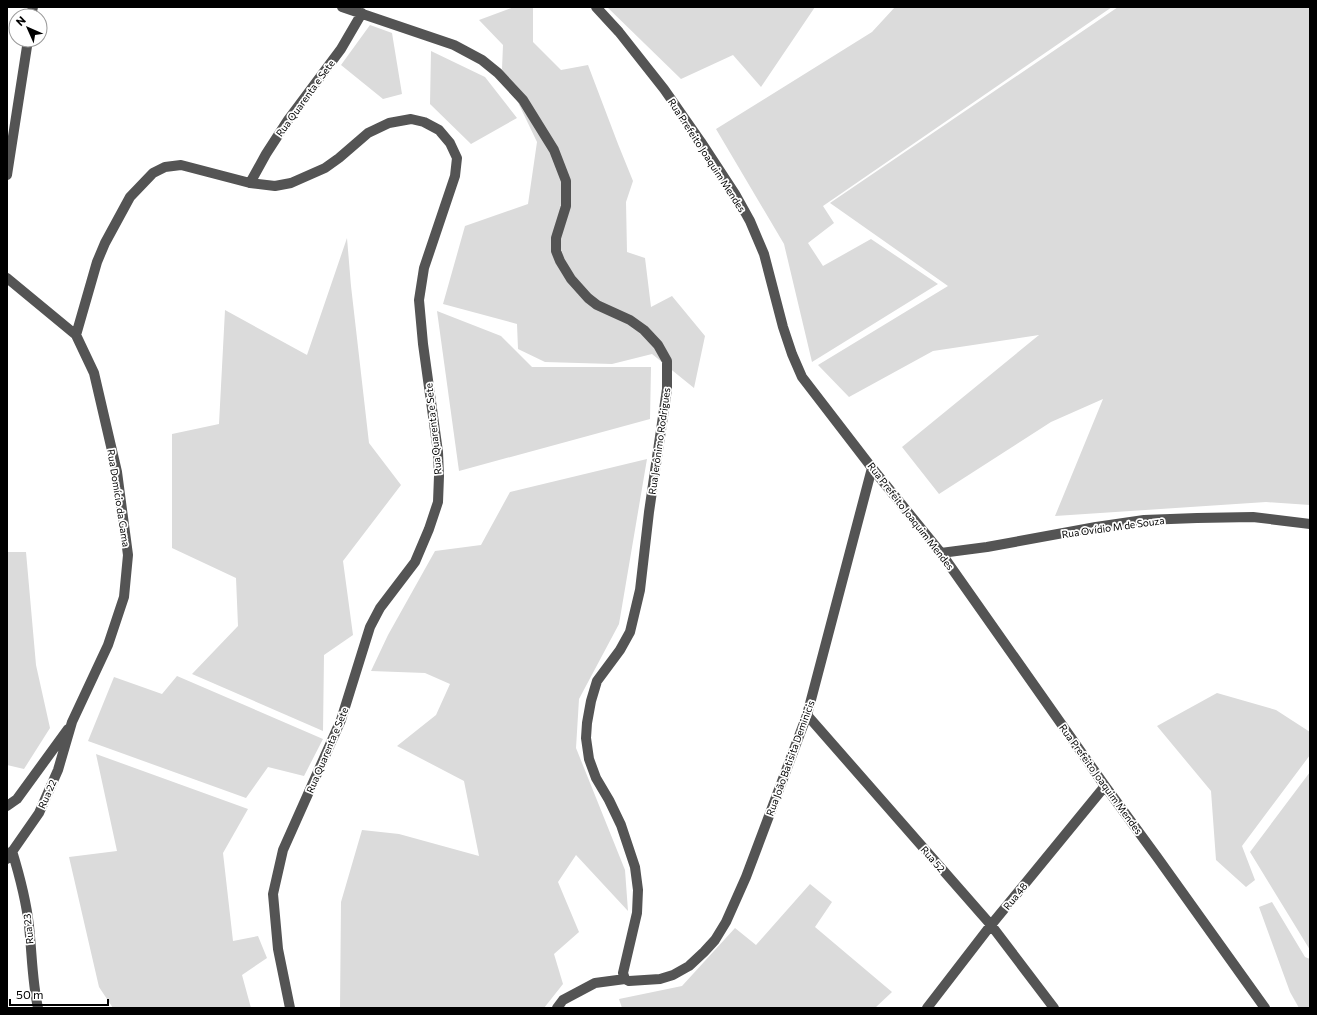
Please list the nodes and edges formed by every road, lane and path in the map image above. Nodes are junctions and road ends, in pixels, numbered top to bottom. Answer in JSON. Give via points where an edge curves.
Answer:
{"nodes":[{"id":1,"x":342,"y":7,"type":"edge"},
{"id":2,"x":596,"y":7,"type":"edge"},
{"id":3,"x":362,"y":13,"type":"junction"},
{"id":4,"x":27,"y":48,"type":"edge"},
{"id":5,"x":7,"y":175,"type":"edge"},
{"id":6,"x":250,"y":183,"type":"junction"},
{"id":7,"x":7,"y":278,"type":"edge"},
{"id":8,"x":76,"y":335,"type":"junction"},
{"id":9,"x":872,"y":468,"type":"junction"},
{"id":10,"x":1310,"y":524,"type":"edge"},
{"id":11,"x":941,"y":553,"type":"junction"},
{"id":12,"x":807,"y":715,"type":"junction"},
{"id":13,"x":72,"y":722,"type":"junction"},
{"id":14,"x":1104,"y":786,"type":"junction"},
{"id":15,"x":7,"y":806,"type":"edge"},
{"id":16,"x":10,"y":855,"type":"edge"},
{"id":17,"x":991,"y":925,"type":"junction"},
{"id":18,"x":625,"y":979,"type":"junction"},
{"id":19,"x":38,"y":1008,"type":"edge"},
{"id":20,"x":290,"y":1008,"type":"edge"},
{"id":21,"x":557,"y":1008,"type":"edge"},
{"id":22,"x":927,"y":1008,"type":"edge"},
{"id":23,"x":1054,"y":1008,"type":"edge"},
{"id":24,"x":1265,"y":1008,"type":"edge"}],
"edges":[{"from":1,"to":3,"type":"street","name":"Rua Jerônimo Rodrigues"},
{"from":2,"to":9,"type":"street","name":"Rua Prefeito Joaquim Mendes","via":[[664,89],[735,194],[764,254],[783,327],[802,377]]},
{"from":3,"to":6,"type":"street","name":"Rua Quarenta e Sete","via":[[341,49],[284,126]]},
{"from":3,"to":18,"type":"street","name":"Rua Jerônimo Rodrigues","via":[[454,45],[482,60],[523,100],[554,150],[566,181],[566,206],[556,238],[556,251],[560,261],[571,279],[588,298],[644,330],[658,344],[667,361],[667,389],[640,590],[630,632],[597,681],[588,715],[586,738],[589,759],[596,778],[610,800],[621,825],[635,867],[637,912],[623,973]]},
{"from":4,"to":5,"type":"street"},
{"from":6,"to":8,"type":"street","name":"Rua Quarenta e Sete","via":[[181,165],[153,172],[130,197],[105,243]]},
{"from":6,"to":20,"type":"street","name":"Rua Quarenta e Sete","via":[[275,186],[291,182],[325,168],[368,133],[389,123],[411,119],[439,130],[450,143],[457,158],[455,176],[424,268],[419,300],[438,452],[438,502],[415,562],[380,608],[370,627],[341,720],[283,850],[273,894],[278,949]]},
{"from":7,"to":8,"type":"street","name":"Rua Domício da Gama"},
{"from":8,"to":13,"type":"street","name":"Rua Domício da Gama","via":[[94,373],[117,472],[128,555],[124,596],[108,644]]},
{"from":9,"to":11,"type":"street","name":"Rua Prefeito Joaquim Mendes"},
{"from":9,"to":12,"type":"street","name":"Rua João Batisita Deminicis"},
{"from":10,"to":11,"type":"street","name":"Rua Ovídio M de Souza","via":[[1253,517],[1144,520]]},
{"from":11,"to":14,"type":"street","name":"Rua Prefeito Joaquim Mendes"},
{"from":12,"to":17,"type":"street","name":"Rua 52"},
{"from":12,"to":18,"type":"street","name":"Rua João Batisita Deminicis","via":[[746,877],[715,940],[689,966],[673,975],[660,979]]},
{"from":13,"to":15,"type":"street","via":[[17,799]]},
{"from":13,"to":16,"type":"street","name":"Rua 22","via":[[58,770],[38,813]]},
{"from":14,"to":17,"type":"street","name":"Rua 48"},
{"from":14,"to":24,"type":"street","name":"Rua Prefeito Joaquim Mendes"},
{"from":16,"to":19,"type":"street","name":"Rua 23","via":[[24,892]]},
{"from":17,"to":22,"type":"street","name":"Rua 48"},
{"from":17,"to":23,"type":"street","name":"Rua 52"},
{"from":18,"to":21,"type":"street","name":"Rua João Batisita Deminicis","via":[[595,983],[564,1000]]}]}
